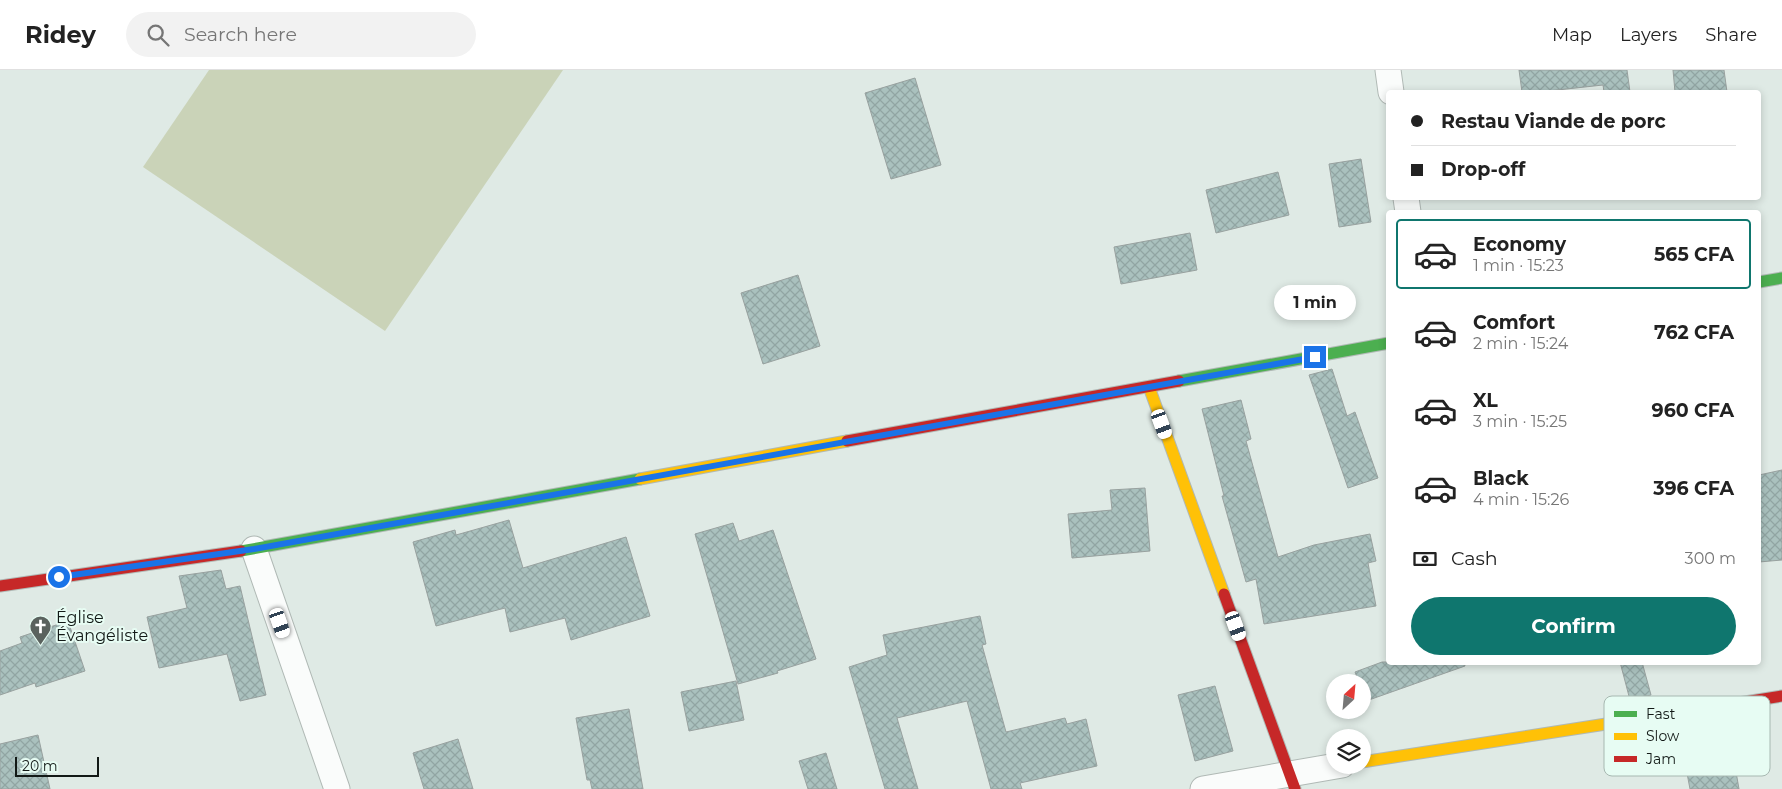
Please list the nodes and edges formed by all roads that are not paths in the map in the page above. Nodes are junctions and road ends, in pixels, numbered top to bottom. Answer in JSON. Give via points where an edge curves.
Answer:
{"nodes":[{"id":1,"x":1388,"y":70,"type":"edge"},
{"id":2,"x":1391,"y":90,"type":"edge"},
{"id":3,"x":1782,"y":278,"type":"edge"},
{"id":4,"x":1761,"y":282,"type":"edge"},
{"id":5,"x":1386,"y":344,"type":"edge"},
{"id":6,"x":1149,"y":387,"type":"junction"},
{"id":7,"x":254,"y":549,"type":"junction"},
{"id":8,"x":0,"y":586,"type":"edge"},
{"id":9,"x":1604,"y":724,"type":"edge"},
{"id":10,"x":1371,"y":761,"type":"edge"},
{"id":11,"x":1326,"y":770,"type":"edge"},
{"id":12,"x":1293,"y":781,"type":"edge"},
{"id":13,"x":337,"y":789,"type":"edge"},
{"id":14,"x":1203,"y":789,"type":"edge"}],
"edges":[{"from":1,"to":2,"type":"street"},
{"from":3,"to":4,"type":"street"},
{"from":5,"to":6,"type":"street"},
{"from":6,"to":7,"type":"street"},
{"from":6,"to":12,"type":"street"},
{"from":7,"to":8,"type":"street"},
{"from":7,"to":13,"type":"street"},
{"from":9,"to":10,"type":"street"},
{"from":11,"to":12,"type":"street"},
{"from":12,"to":14,"type":"street"}]}
